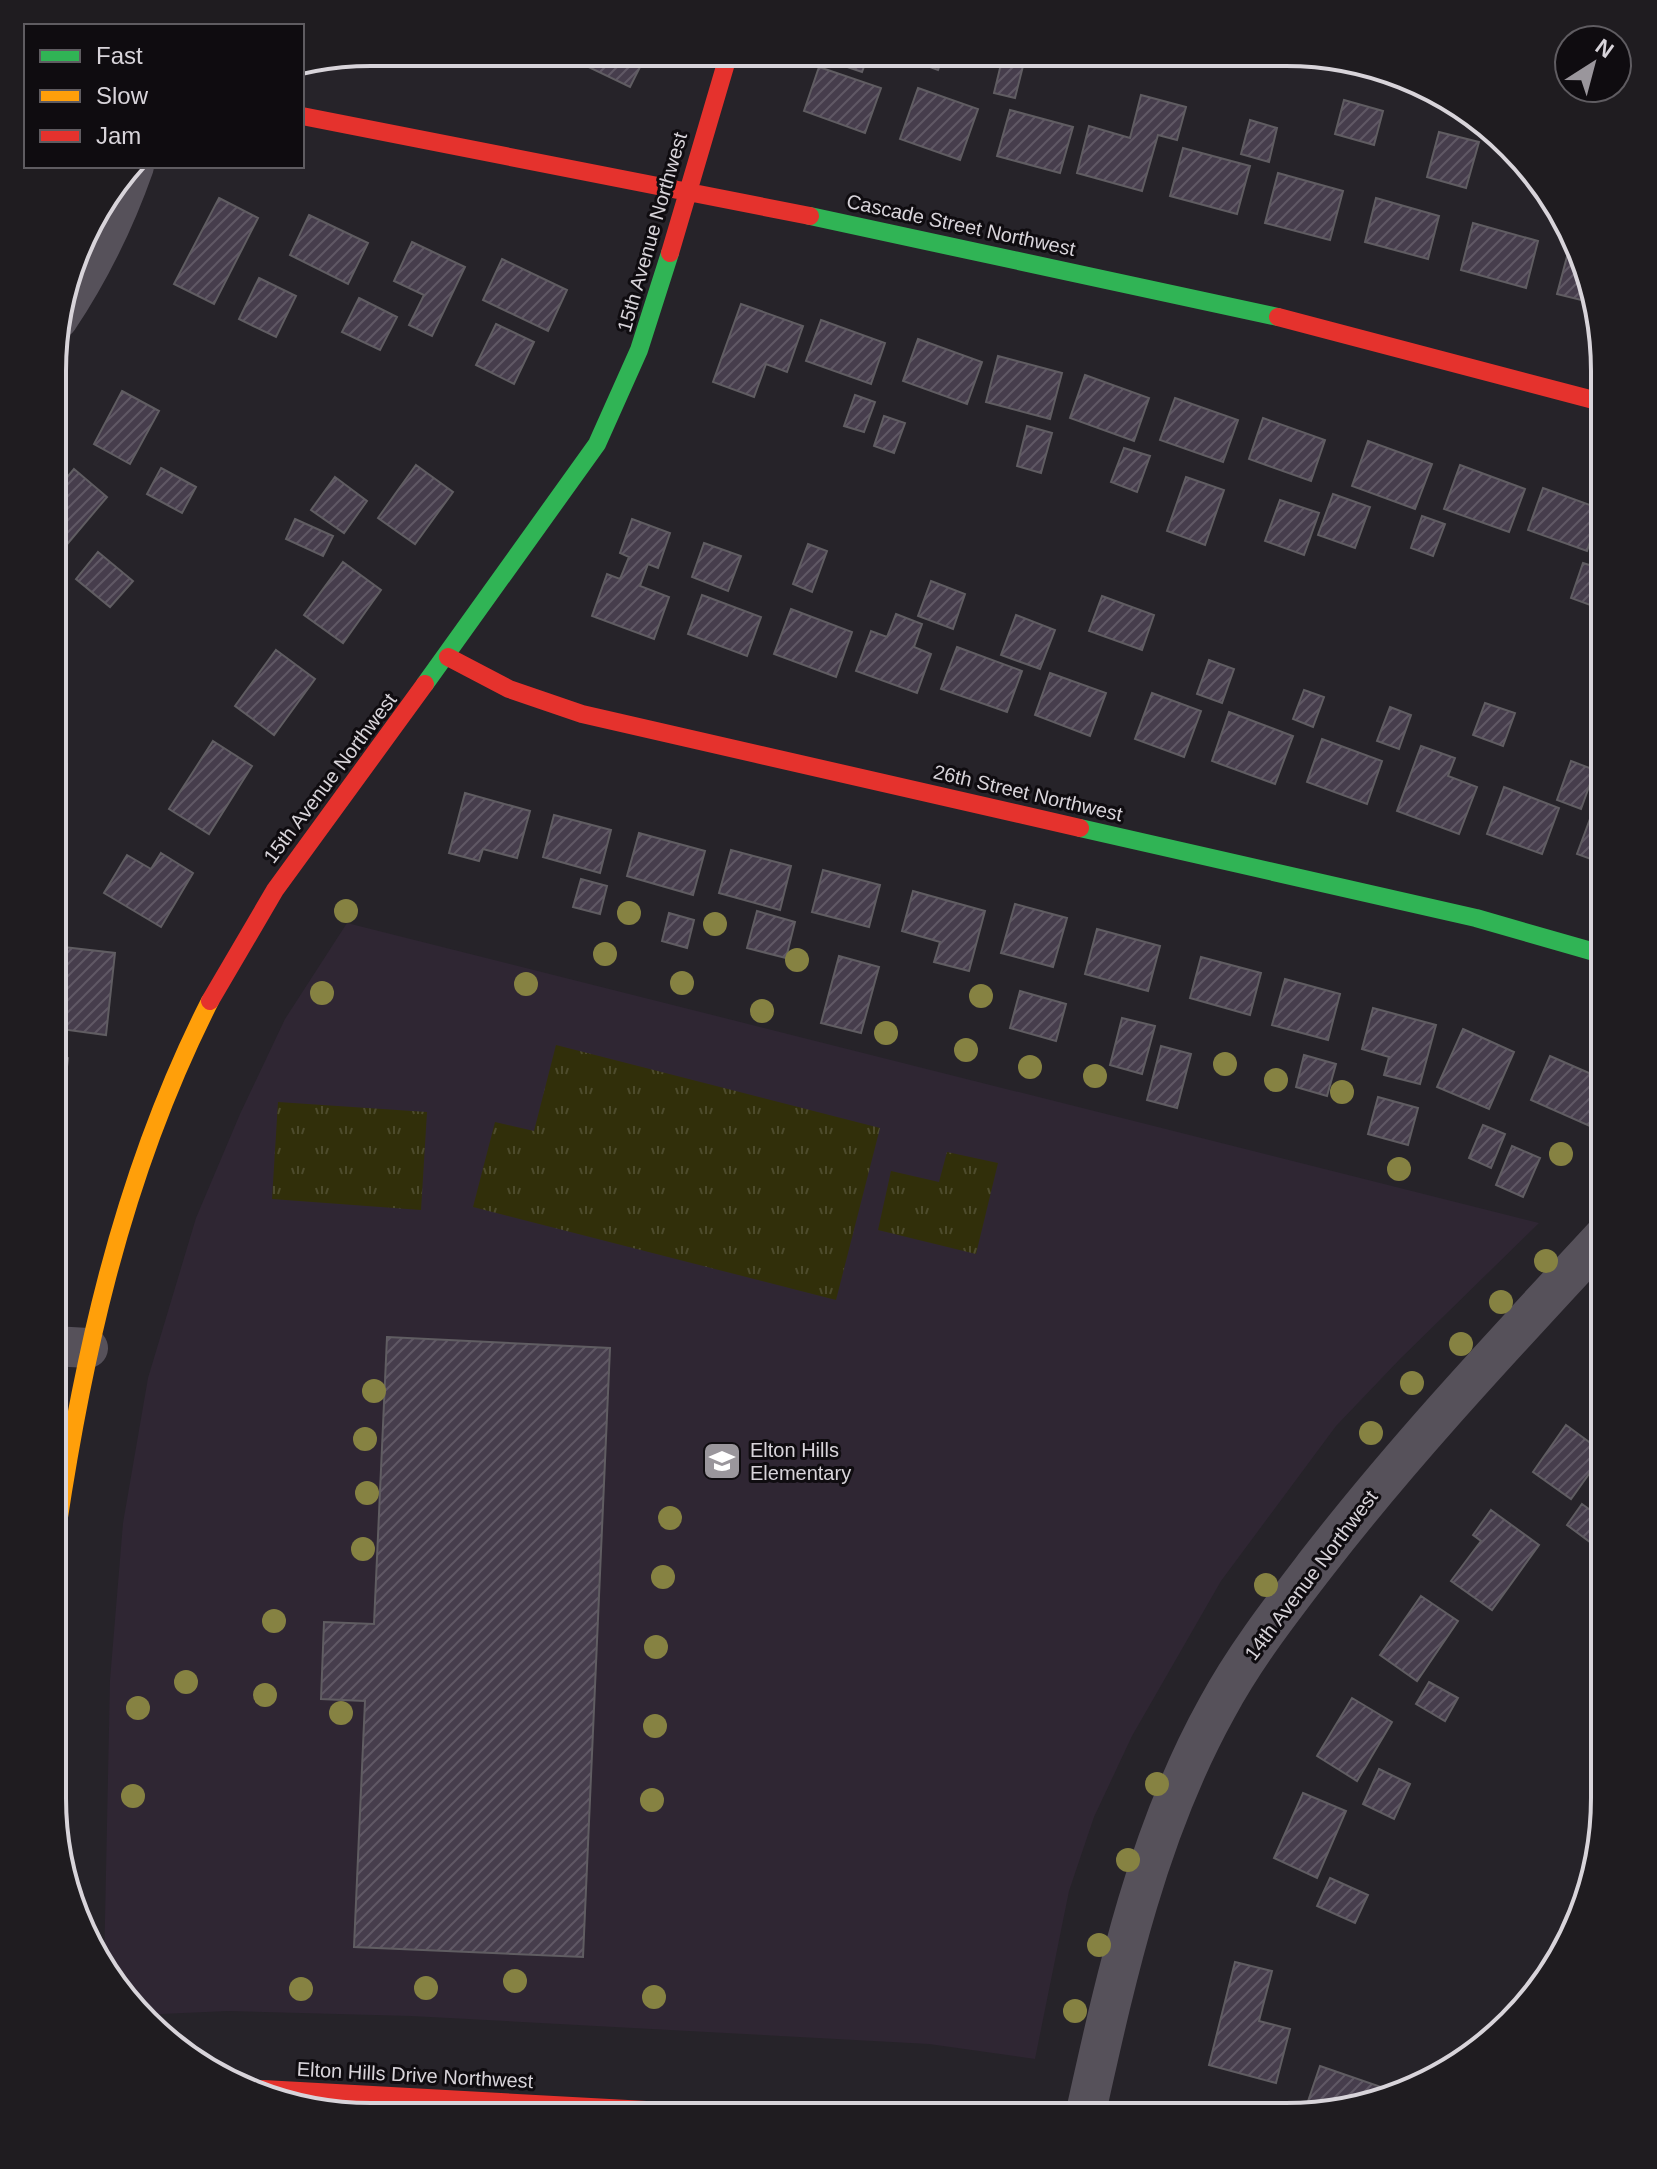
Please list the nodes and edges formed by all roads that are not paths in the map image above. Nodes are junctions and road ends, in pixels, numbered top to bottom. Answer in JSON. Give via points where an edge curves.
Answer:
{"nodes":[{"id":1,"x":725,"y":66,"type":"edge"},
{"id":2,"x":304,"y":116,"type":"edge"},
{"id":3,"x":126,"y":189,"type":"edge"},
{"id":4,"x":688,"y":190,"type":"junction"},
{"id":5,"x":76,"y":293,"type":"edge"},
{"id":6,"x":1591,"y":399,"type":"edge"},
{"id":7,"x":448,"y":657,"type":"junction"},
{"id":8,"x":1591,"y":951,"type":"edge"},
{"id":9,"x":1591,"y":1251,"type":"edge"},
{"id":10,"x":70,"y":1347,"type":"edge"},
{"id":11,"x":66,"y":1462,"type":"edge"},
{"id":12,"x":283,"y":2090,"type":"edge"},
{"id":13,"x":495,"y":2103,"type":"edge"},
{"id":14,"x":1088,"y":2103,"type":"edge"}],
"edges":[{"from":1,"to":4,"type":"street","name":"15th Avenue Northwest"},
{"from":2,"to":4,"type":"street","name":"Cascade Street Northwest"},
{"from":3,"to":5,"type":"street"},
{"from":4,"to":6,"type":"street","name":"Cascade Street Northwest","via":[[1336,330]]},
{"from":4,"to":7,"type":"street","name":"15th Avenue Northwest","via":[[623,394],[594,449]]},
{"from":7,"to":8,"type":"street","name":"26th Street Northwest","via":[[509,689],[582,714],[1476,918]]},
{"from":7,"to":10,"type":"street","name":"15th Avenue Northwest","via":[[237,947],[202,1011]]},
{"from":9,"to":14,"type":"street","name":"14th Avenue Northwest","via":[[1352,1518],[1253,1647],[1223,1697],[1161,1833],[1112,1992]]},
{"from":10,"to":11,"type":"street","name":"15th Avenue Northwest"},
{"from":12,"to":13,"type":"street","name":"Elton Hills Drive Northwest"}]}
